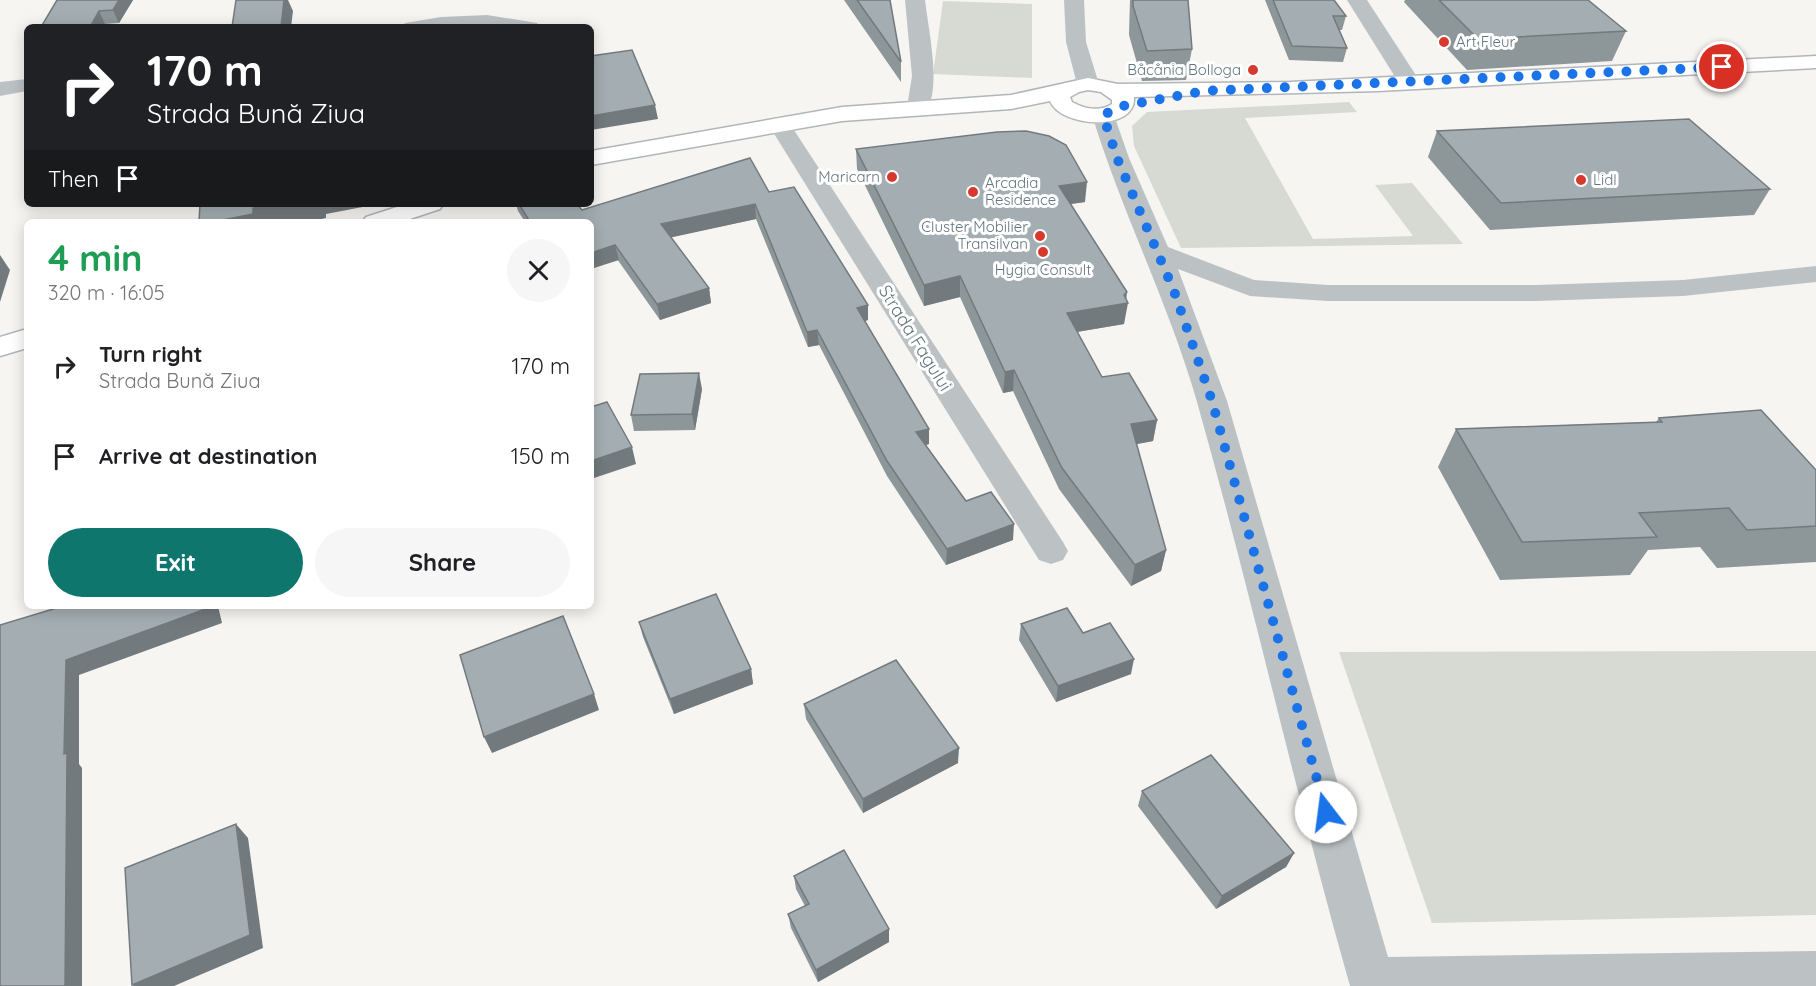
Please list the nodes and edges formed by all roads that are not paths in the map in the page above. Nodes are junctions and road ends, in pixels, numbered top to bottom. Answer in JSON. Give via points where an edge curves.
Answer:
{"nodes":[{"id":1,"x":915,"y":0,"type":"edge"},
{"id":2,"x":1074,"y":0,"type":"edge"},
{"id":3,"x":1357,"y":0,"type":"edge"},
{"id":4,"x":456,"y":24,"type":"edge"},
{"id":5,"x":520,"y":24,"type":"edge"},
{"id":6,"x":1816,"y":62,"type":"edge"},
{"id":7,"x":1410,"y":82,"type":"junction"},
{"id":8,"x":1088,"y":84,"type":"junction"},
{"id":9,"x":24,"y":85,"type":"edge"},
{"id":10,"x":0,"y":89,"type":"edge"},
{"id":11,"x":1065,"y":101,"type":"junction"},
{"id":12,"x":1114,"y":104,"type":"junction"},
{"id":13,"x":918,"y":107,"type":"junction"},
{"id":14,"x":779,"y":124,"type":"junction"},
{"id":15,"x":594,"y":157,"type":"edge"},
{"id":16,"x":422,"y":207,"type":"edge"},
{"id":17,"x":384,"y":219,"type":"edge"},
{"id":18,"x":1158,"y":252,"type":"junction"},
{"id":19,"x":1816,"y":274,"type":"edge"},
{"id":20,"x":24,"y":339,"type":"edge"},
{"id":21,"x":0,"y":347,"type":"edge"},
{"id":22,"x":1051,"y":551,"type":"dead end"},
{"id":23,"x":1801,"y":978,"type":"edge"},
{"id":24,"x":1372,"y":983,"type":"edge"}],
"edges":[{"from":1,"to":13,"type":"street","via":[[923,76]]},
{"from":2,"to":8,"type":"street","via":[[1076,42]]},
{"from":3,"to":7,"type":"street"},
{"from":4,"to":5,"type":"street"},
{"from":6,"to":7,"type":"main road"},
{"from":7,"to":12,"type":"main road","via":[[1204,91]]},
{"from":8,"to":11,"type":"main road","via":[[1072,87]]},
{"from":8,"to":12,"type":"main road"},
{"from":9,"to":10,"type":"street"},
{"from":11,"to":12,"type":"main road","via":[[1085,115]]},
{"from":11,"to":13,"type":"main road"},
{"from":12,"to":18,"type":"street","via":[[1117,158]]},
{"from":13,"to":14,"type":"main road"},
{"from":14,"to":15,"type":"main road"},
{"from":14,"to":22,"type":"street","name":"Strada Fagului"},
{"from":16,"to":17,"type":"main road"},
{"from":18,"to":19,"type":"street","via":[[1250,288],[1328,293],[1683,288]]},
{"from":18,"to":24,"type":"street","via":[[1212,401]]},
{"from":20,"to":21,"type":"main road"},
{"from":23,"to":24,"type":"street"}]}
